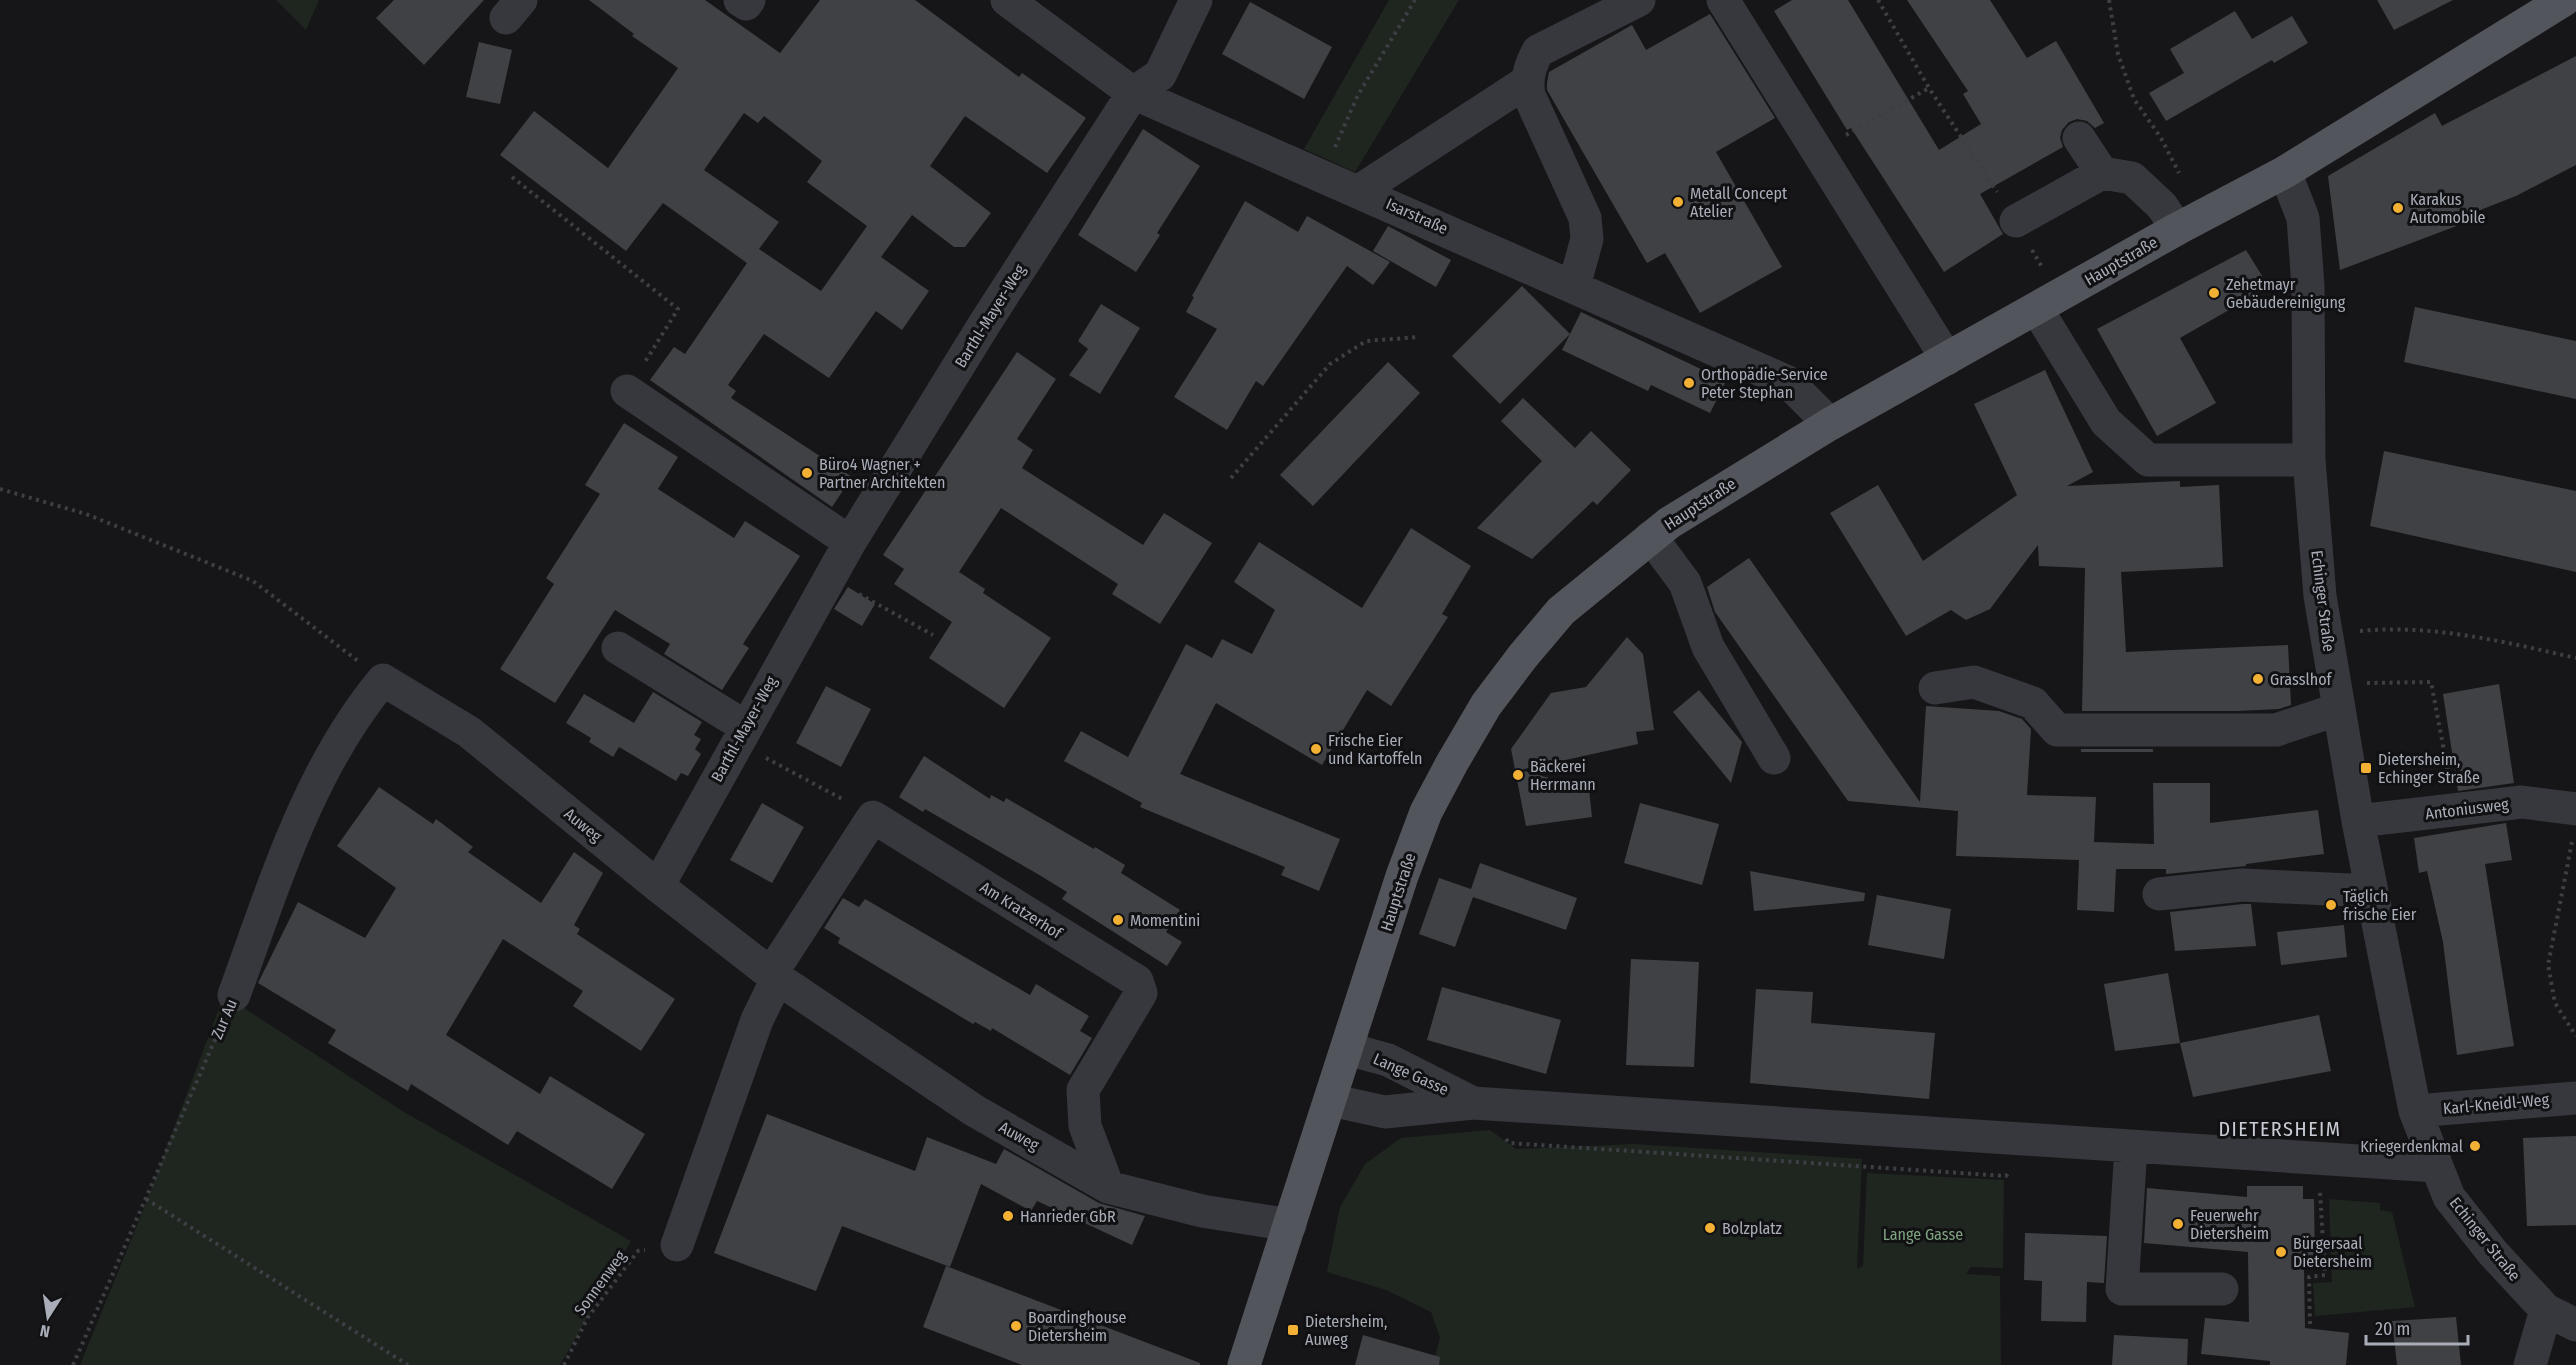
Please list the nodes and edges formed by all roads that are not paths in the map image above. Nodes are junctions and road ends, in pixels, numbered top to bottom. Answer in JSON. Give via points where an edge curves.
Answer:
{"nodes":[{"id":1,"x":740,"y":0,"type":"edge"},
{"id":2,"x":749,"y":0,"type":"edge"},
{"id":3,"x":1006,"y":0,"type":"edge"},
{"id":4,"x":1196,"y":0,"type":"edge"},
{"id":5,"x":1639,"y":0,"type":"edge"},
{"id":6,"x":1723,"y":0,"type":"edge"},
{"id":7,"x":2564,"y":0,"type":"edge"},
{"id":8,"x":1526,"y":82,"type":"junction"},
{"id":9,"x":1133,"y":93,"type":"junction"},
{"id":10,"x":2079,"y":138,"type":"dead end"},
{"id":11,"x":2284,"y":172,"type":"junction"},
{"id":12,"x":2102,"y":173,"type":"junction"},
{"id":13,"x":1359,"y":191,"type":"junction"},
{"id":14,"x":2016,"y":221,"type":"road end"},
{"id":15,"x":2189,"y":223,"type":"junction"},
{"id":16,"x":1574,"y":286,"type":"junction"},
{"id":17,"x":2048,"y":303,"type":"junction"},
{"id":18,"x":1947,"y":359,"type":"junction"},
{"id":19,"x":627,"y":391,"type":"road end"},
{"id":20,"x":1830,"y":424,"type":"junction"},
{"id":21,"x":2309,"y":460,"type":"junction"},
{"id":22,"x":1651,"y":537,"type":"junction"},
{"id":23,"x":850,"y":542,"type":"junction"},
{"id":24,"x":618,"y":648,"type":"dead end"},
{"id":25,"x":383,"y":680,"type":"joint"},
{"id":26,"x":1935,"y":688,"type":"dead end"},
{"id":27,"x":2337,"y":696,"type":"junction"},
{"id":28,"x":741,"y":735,"type":"junction"},
{"id":29,"x":1774,"y":758,"type":"dead end"},
{"id":30,"x":2575,"y":820,"type":"edge"},
{"id":31,"x":2358,"y":821,"type":"junction"},
{"id":32,"x":658,"y":886,"type":"junction"},
{"id":33,"x":2372,"y":891,"type":"junction"},
{"id":34,"x":2159,"y":894,"type":"dead end"},
{"id":35,"x":774,"y":976,"type":"junction"},
{"id":36,"x":234,"y":995,"type":"road end"},
{"id":37,"x":1348,"y":1049,"type":"junction"},
{"id":38,"x":2576,"y":1098,"type":"edge"},
{"id":39,"x":1330,"y":1100,"type":"junction"},
{"id":40,"x":1473,"y":1103,"type":"junction"},
{"id":41,"x":2415,"y":1111,"type":"junction"},
{"id":42,"x":2131,"y":1147,"type":"junction"},
{"id":43,"x":2436,"y":1166,"type":"junction"},
{"id":44,"x":1108,"y":1187,"type":"junction"},
{"id":45,"x":1290,"y":1225,"type":"junction"},
{"id":46,"x":677,"y":1245,"type":"road end"},
{"id":47,"x":2222,"y":1289,"type":"dead end"},
{"id":48,"x":2546,"y":1310,"type":"junction"},
{"id":49,"x":2576,"y":1325,"type":"edge"},
{"id":50,"x":1244,"y":1365,"type":"edge"},
{"id":51,"x":2530,"y":1365,"type":"edge"}],
"edges":[{"from":1,"to":2,"type":"street","via":[[746,4]]},
{"from":3,"to":9,"type":"street","name":"Isarstraße"},
{"from":4,"to":9,"type":"street","via":[[1160,75]]},
{"from":5,"to":8,"type":"street","via":[[1538,51]]},
{"from":6,"to":18,"type":"street"},
{"from":7,"to":11,"type":"main road","name":"Hauptstraße"},
{"from":8,"to":13,"type":"street"},
{"from":8,"to":16,"type":"street","via":[[1528,95],[1585,218],[1587,239]]},
{"from":9,"to":13,"type":"street","name":"Isarstraße"},
{"from":9,"to":23,"type":"street","name":"Barthl-Mayer-Weg"},
{"from":10,"to":12,"type":"street"},
{"from":11,"to":15,"type":"main road","name":"Hauptstraße"},
{"from":11,"to":21,"type":"street","name":"Echinger Straße","via":[[2303,218],[2308,286]]},
{"from":12,"to":14,"type":"street"},
{"from":12,"to":15,"type":"street","via":[[2132,178],[2162,206]]},
{"from":13,"to":16,"type":"street","name":"Isarstraße"},
{"from":15,"to":17,"type":"main road","name":"Hauptstraße"},
{"from":16,"to":20,"type":"street","name":"Isarstraße","via":[[1788,382]]},
{"from":17,"to":18,"type":"main road","name":"Hauptstraße"},
{"from":17,"to":21,"type":"street","via":[[2106,422],[2148,460]]},
{"from":18,"to":20,"type":"main road","name":"Hauptstraße"},
{"from":19,"to":23,"type":"street"},
{"from":20,"to":22,"type":"main road","name":"Hauptstraße"},
{"from":21,"to":27,"type":"street","name":"Echinger Straße","via":[[2320,596]]},
{"from":22,"to":29,"type":"street","via":[[1685,583],[1708,647]]},
{"from":22,"to":37,"type":"main road","name":"Hauptstraße","via":[[1561,611],[1492,697],[1463,743],[1426,812]]},
{"from":23,"to":28,"type":"street","name":"Barthl-Mayer-Weg"},
{"from":24,"to":28,"type":"street"},
{"from":25,"to":32,"type":"street","name":"Auweg","via":[[469,732]]},
{"from":25,"to":36,"type":"street","name":"Zur Au","via":[[355,714],[295,829]]},
{"from":26,"to":27,"type":"street","via":[[1974,682],[2033,703],[2057,730],[2277,730]]},
{"from":27,"to":31,"type":"street","name":"Echinger Straße"},
{"from":28,"to":32,"type":"street","name":"Barthl-Mayer-Weg"},
{"from":30,"to":31,"type":"street","name":"Antoniusweg","via":[[2522,802]]},
{"from":31,"to":33,"type":"street","name":"Echinger Straße"},
{"from":32,"to":35,"type":"street","name":"Auweg"},
{"from":33,"to":34,"type":"street","via":[[2242,885]]},
{"from":33,"to":41,"type":"street","name":"Echinger Straße"},
{"from":35,"to":44,"type":"street","name":"Auweg","via":[[975,1112]]},
{"from":35,"to":44,"type":"street","name":"Am Kratzerhof","via":[[873,817],[1137,981],[1141,993],[1083,1090],[1086,1126]]},
{"from":35,"to":46,"type":"street"},
{"from":37,"to":39,"type":"main road","name":"Hauptstraße"},
{"from":37,"to":40,"type":"street","name":"Lange Gasse","via":[[1388,1060]]},
{"from":38,"to":41,"type":"street","name":"Karl-Kneidl-Weg"},
{"from":39,"to":40,"type":"street","name":"Lange Gasse","via":[[1385,1112]]},
{"from":39,"to":45,"type":"main road","name":"Hauptstraße"},
{"from":40,"to":42,"type":"street","name":"Lange Gasse"},
{"from":41,"to":43,"type":"street","name":"Echinger Straße"},
{"from":42,"to":43,"type":"street","name":"Lange Gasse"},
{"from":42,"to":47,"type":"street","via":[[2122,1289]]},
{"from":43,"to":48,"type":"street","name":"Echinger Straße","via":[[2449,1197]]},
{"from":44,"to":45,"type":"street","name":"Auweg","via":[[1202,1211]]},
{"from":45,"to":50,"type":"main road","name":"Hauptstraße"},
{"from":48,"to":49,"type":"street","name":"Echinger Straße"},
{"from":48,"to":51,"type":"street"}]}
